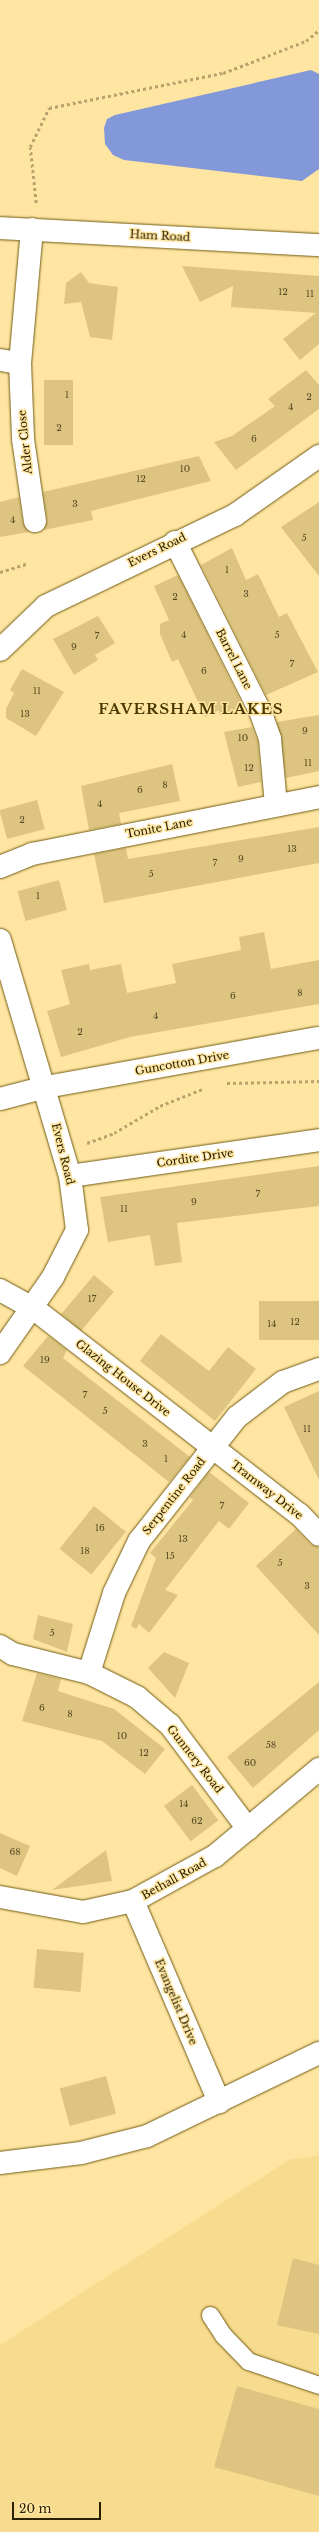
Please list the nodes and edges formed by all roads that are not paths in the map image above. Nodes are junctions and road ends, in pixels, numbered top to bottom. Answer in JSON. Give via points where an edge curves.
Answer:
{"nodes":[{"id":1,"x":0,"y":228,"type":"edge"},
{"id":2,"x":32,"y":228,"type":"junction"},
{"id":3,"x":319,"y":245,"type":"edge"},
{"id":4,"x":10,"y":362,"type":"edge"},
{"id":5,"x":319,"y":456,"type":"edge"},
{"id":6,"x":35,"y":521,"type":"dead end"},
{"id":7,"x":175,"y":542,"type":"junction"},
{"id":8,"x":0,"y":650,"type":"edge"},
{"id":9,"x":319,"y":797,"type":"edge"},
{"id":10,"x":276,"y":805,"type":"junction"},
{"id":11,"x":0,"y":867,"type":"edge"},
{"id":12,"x":0,"y":940,"type":"edge"},
{"id":13,"x":319,"y":1038,"type":"edge"},
{"id":14,"x":46,"y":1087,"type":"junction"},
{"id":15,"x":0,"y":1099,"type":"edge"},
{"id":16,"x":319,"y":1140,"type":"edge"},
{"id":17,"x":70,"y":1176,"type":"junction"},
{"id":18,"x":0,"y":1290,"type":"edge"},
{"id":19,"x":33,"y":1308,"type":"junction"},
{"id":20,"x":0,"y":1353,"type":"edge"},
{"id":21,"x":319,"y":1369,"type":"edge"},
{"id":22,"x":213,"y":1447,"type":"junction"},
{"id":23,"x":319,"y":1535,"type":"edge"},
{"id":24,"x":0,"y":1646,"type":"edge"},
{"id":25,"x":89,"y":1673,"type":"junction"},
{"id":26,"x":319,"y":1769,"type":"edge"},
{"id":27,"x":248,"y":1829,"type":"junction"},
{"id":28,"x":0,"y":1897,"type":"edge"},
{"id":29,"x":133,"y":1901,"type":"junction"},
{"id":30,"x":319,"y":2052,"type":"edge"},
{"id":31,"x":219,"y":2102,"type":"junction"},
{"id":32,"x":0,"y":2163,"type":"edge"},
{"id":33,"x":210,"y":2314,"type":"dead end"},
{"id":34,"x":319,"y":2385,"type":"edge"}],
"edges":[{"from":1,"to":2,"type":"street","name":"Ham Road"},
{"from":2,"to":3,"type":"street","name":"Ham Road"},
{"from":2,"to":4,"type":"street","name":"Alder Close"},
{"from":4,"to":6,"type":"street","name":"Alder Close"},
{"from":5,"to":7,"type":"street","name":"Evers Road","via":[[235,515]]},
{"from":7,"to":8,"type":"street","name":"Evers Road","via":[[46,606]]},
{"from":7,"to":10,"type":"street","name":"Barrel Lane","via":[[260,711],[270,739]]},
{"from":9,"to":10,"type":"street","name":"Tonite Lane"},
{"from":10,"to":11,"type":"street","name":"Tonite Lane","via":[[32,854]]},
{"from":12,"to":14,"type":"street","name":"Evers Road"},
{"from":13,"to":14,"type":"street","name":"Guncotton Drive"},
{"from":14,"to":15,"type":"street","name":"Guncotton Drive"},
{"from":14,"to":17,"type":"street","name":"Evers Road"},
{"from":16,"to":17,"type":"street","name":"Cordite Drive"},
{"from":17,"to":19,"type":"street","name":"Evers Road","via":[[77,1230]]},
{"from":18,"to":19,"type":"street","name":"Glazing House Drive"},
{"from":19,"to":20,"type":"street","name":"Evers Road"},
{"from":19,"to":22,"type":"street","name":"Glazing House Drive"},
{"from":21,"to":22,"type":"street","name":"Serpentine Road","via":[[283,1382],[255,1400]]},
{"from":22,"to":23,"type":"street","name":"Tramway Drive","via":[[299,1514]]},
{"from":22,"to":25,"type":"street","name":"Serpentine Road","via":[[139,1541],[114,1593]]},
{"from":24,"to":25,"type":"street","name":"Gunnery Road","via":[[13,1654]]},
{"from":25,"to":27,"type":"street","name":"Gunnery Road","via":[[137,1697],[170,1724]]},
{"from":26,"to":27,"type":"street","name":"Bethall Road"},
{"from":27,"to":29,"type":"street","name":"Bethall Road","via":[[181,1878]]},
{"from":28,"to":29,"type":"street","name":"Bethall Road","via":[[83,1912]]},
{"from":29,"to":31,"type":"street","name":"Evangelist Drive"},
{"from":30,"to":31,"type":"street"},
{"from":31,"to":32,"type":"street","via":[[147,2136],[81,2153]]},
{"from":33,"to":34,"type":"lane","via":[[223,2335],[248,2361]]}]}
